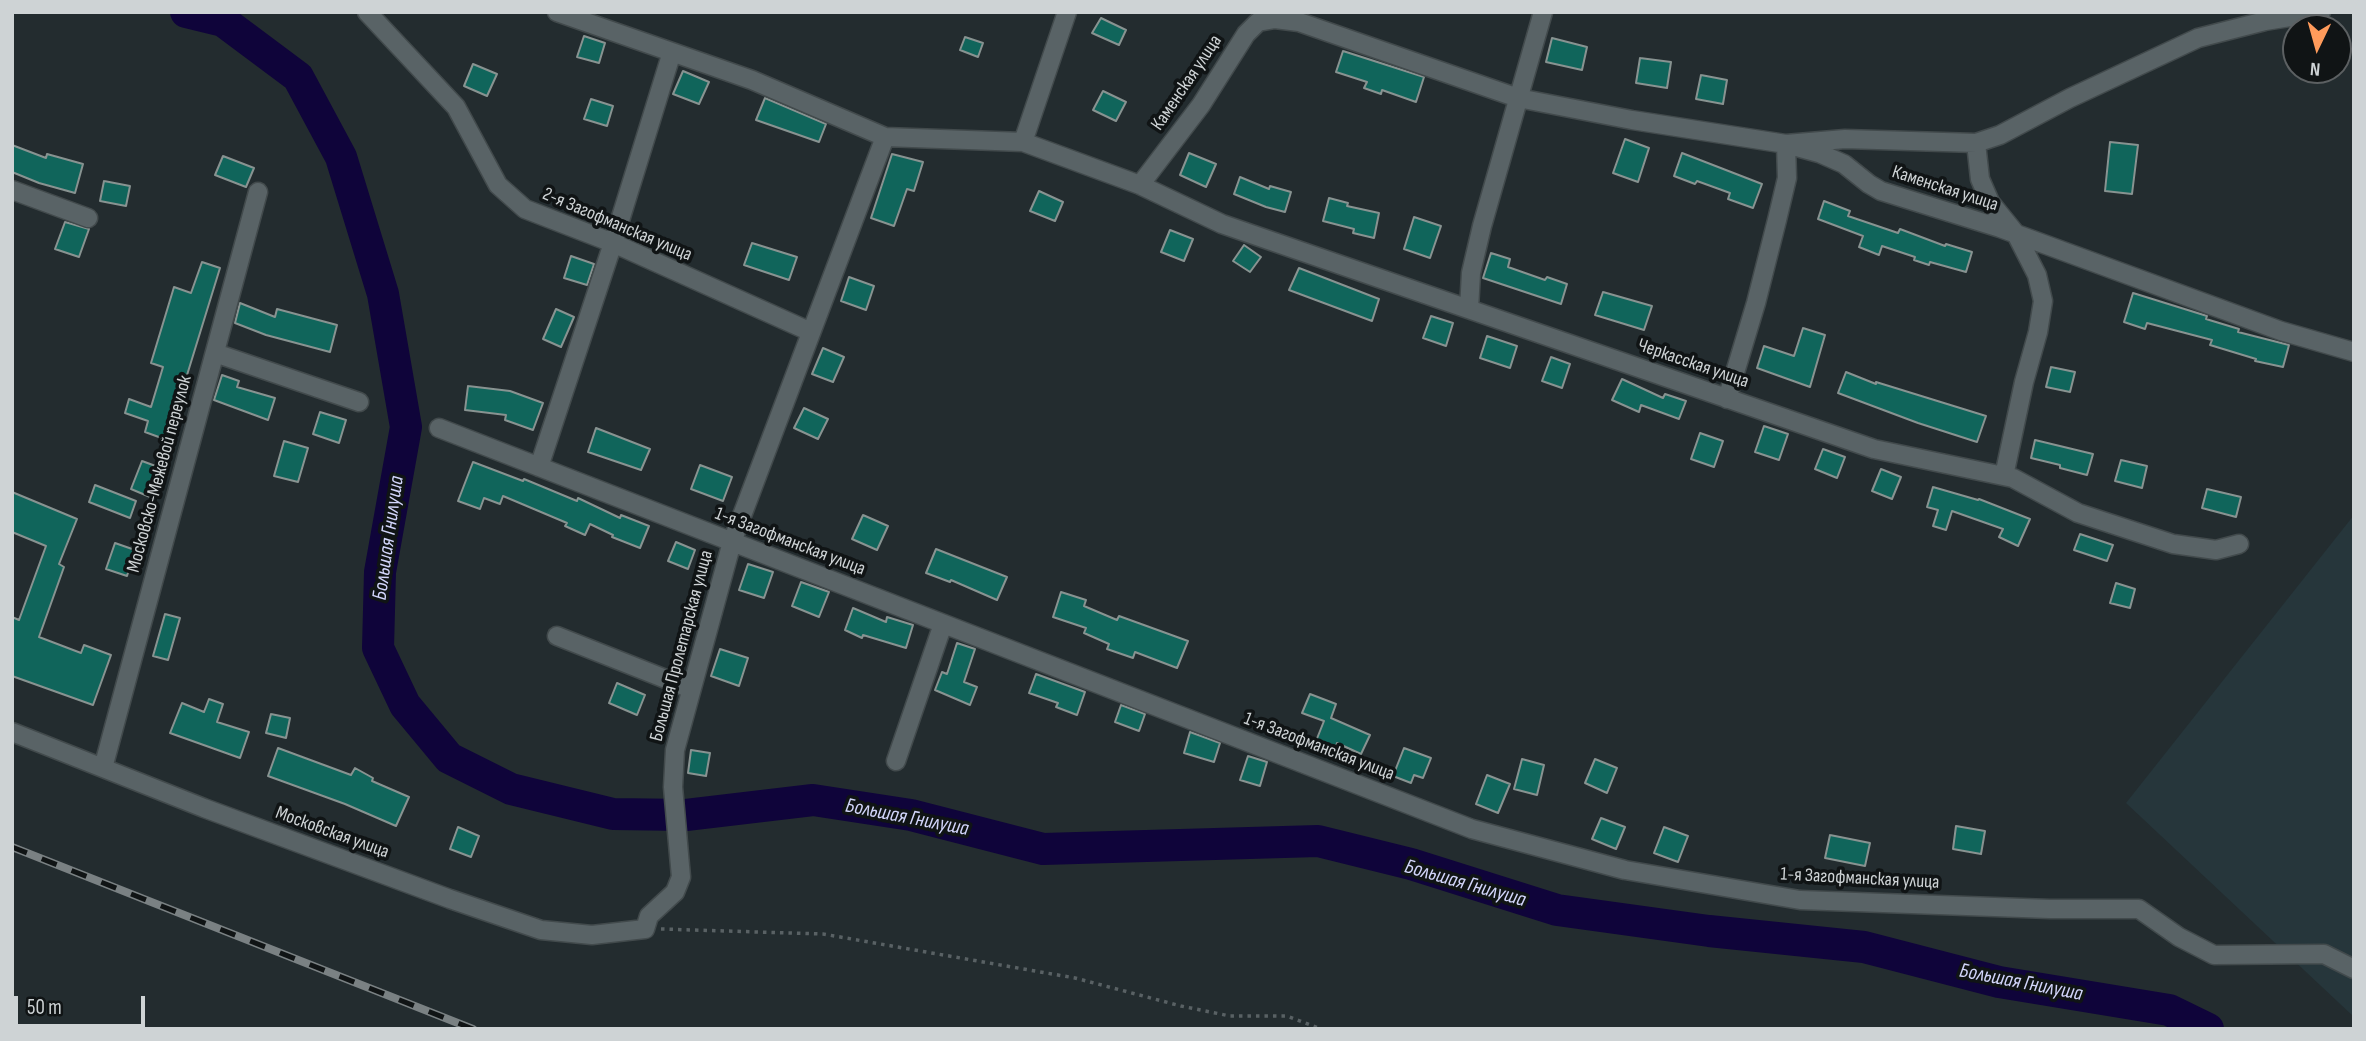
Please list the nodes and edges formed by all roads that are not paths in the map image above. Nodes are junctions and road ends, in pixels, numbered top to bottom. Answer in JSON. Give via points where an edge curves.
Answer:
{"nodes":[{"id":1,"x":367,"y":12,"type":"edge"},
{"id":2,"x":557,"y":12,"type":"edge"},
{"id":3,"x":1067,"y":12,"type":"edge"},
{"id":4,"x":1543,"y":12,"type":"edge"},
{"id":5,"x":2321,"y":12,"type":"edge"},
{"id":6,"x":672,"y":52,"type":"junction"},
{"id":7,"x":1518,"y":98,"type":"junction"},
{"id":8,"x":885,"y":137,"type":"junction"},
{"id":9,"x":1023,"y":142,"type":"junction"},
{"id":10,"x":1976,"y":143,"type":"junction"},
{"id":11,"x":1786,"y":144,"type":"junction"},
{"id":12,"x":1140,"y":185,"type":"junction"},
{"id":13,"x":12,"y":190,"type":"edge"},
{"id":14,"x":258,"y":192,"type":"dead end"},
{"id":15,"x":88,"y":218,"type":"dead end"},
{"id":16,"x":2016,"y":234,"type":"junction"},
{"id":17,"x":613,"y":243,"type":"junction"},
{"id":18,"x":1469,"y":309,"type":"junction"},
{"id":19,"x":811,"y":332,"type":"junction"},
{"id":20,"x":2354,"y":352,"type":"edge"},
{"id":21,"x":215,"y":353,"type":"junction"},
{"id":22,"x":1727,"y":398,"type":"junction"},
{"id":23,"x":359,"y":402,"type":"dead end"},
{"id":24,"x":439,"y":428,"type":"dead end"},
{"id":25,"x":539,"y":467,"type":"junction"},
{"id":26,"x":2004,"y":476,"type":"junction"},
{"id":27,"x":732,"y":542,"type":"junction"},
{"id":28,"x":2239,"y":544,"type":"dead end"},
{"id":29,"x":943,"y":624,"type":"junction"},
{"id":30,"x":557,"y":636,"type":"dead end"},
{"id":31,"x":691,"y":689,"type":"junction"},
{"id":32,"x":12,"y":732,"type":"edge"},
{"id":33,"x":896,"y":761,"type":"dead end"},
{"id":34,"x":103,"y":768,"type":"junction"},
{"id":35,"x":645,"y":929,"type":"joint"},
{"id":36,"x":2354,"y":969,"type":"edge"}],
"edges":[{"from":1,"to":17,"type":"street","name":"2-я Загофманская улица","via":[[456,107],[498,185],[525,209]]},
{"from":2,"to":6,"type":"street"},
{"from":3,"to":9,"type":"street"},
{"from":4,"to":7,"type":"street"},
{"from":5,"to":10,"type":"street","via":[[2198,38]]},
{"from":6,"to":8,"type":"street","via":[[752,80]]},
{"from":6,"to":17,"type":"street"},
{"from":7,"to":11,"type":"street","name":"Каменская улица"},
{"from":7,"to":12,"type":"street","name":"Каменская улица","via":[[1298,22],[1258,22]]},
{"from":7,"to":18,"type":"street","via":[[1471,273]]},
{"from":8,"to":9,"type":"street"},
{"from":8,"to":19,"type":"street","name":"Большая Пролетарская улица"},
{"from":9,"to":12,"type":"street"},
{"from":10,"to":11,"type":"street","via":[[1845,139]]},
{"from":10,"to":16,"type":"street","via":[[1980,179],[1990,202]]},
{"from":11,"to":16,"type":"street","name":"Каменская улица","via":[[1844,163],[1881,191]]},
{"from":11,"to":22,"type":"street","via":[[1787,178]]},
{"from":12,"to":18,"type":"street","name":"Черкасская улица","via":[[1222,224]]},
{"from":13,"to":15,"type":"street"},
{"from":14,"to":21,"type":"street","name":"Московско-Межевой переулок"},
{"from":16,"to":20,"type":"street","name":"Каменская улица","via":[[2281,331]]},
{"from":16,"to":26,"type":"street","via":[[2037,275],[2043,301]]},
{"from":17,"to":19,"type":"street","name":"2-я Загофманская улица"},
{"from":17,"to":25,"type":"street"},
{"from":18,"to":22,"type":"street","name":"Черкасская улица"},
{"from":19,"to":27,"type":"street","name":"Большая Пролетарская улица"},
{"from":21,"to":23,"type":"street"},
{"from":21,"to":34,"type":"street","name":"Московско-Межевой переулок"},
{"from":22,"to":26,"type":"street","name":"Черкасская улица","via":[[1874,449]]},
{"from":24,"to":25,"type":"street","name":"1-я Загофманская улица"},
{"from":25,"to":27,"type":"street","name":"1-я Загофманская улица"},
{"from":26,"to":28,"type":"street","name":"Черкасская улица","via":[[2078,513],[2173,544],[2216,550]]},
{"from":27,"to":29,"type":"street","name":"1-я Загофманская улица"},
{"from":27,"to":31,"type":"street","name":"Большая Пролетарская улица"},
{"from":29,"to":33,"type":"street"},
{"from":29,"to":36,"type":"street","name":"1-я Загофманская улица","via":[[1472,829],[1625,870],[1800,900],[2140,909],[2214,955],[2324,954]]},
{"from":30,"to":31,"type":"street"},
{"from":31,"to":35,"type":"street","name":"Большая Пролетарская улица","via":[[672,774],[681,877],[675,892],[649,916]]},
{"from":32,"to":34,"type":"street","name":"Московская улица"},
{"from":34,"to":35,"type":"street","name":"Московская улица","via":[[541,930],[592,935]]}]}
